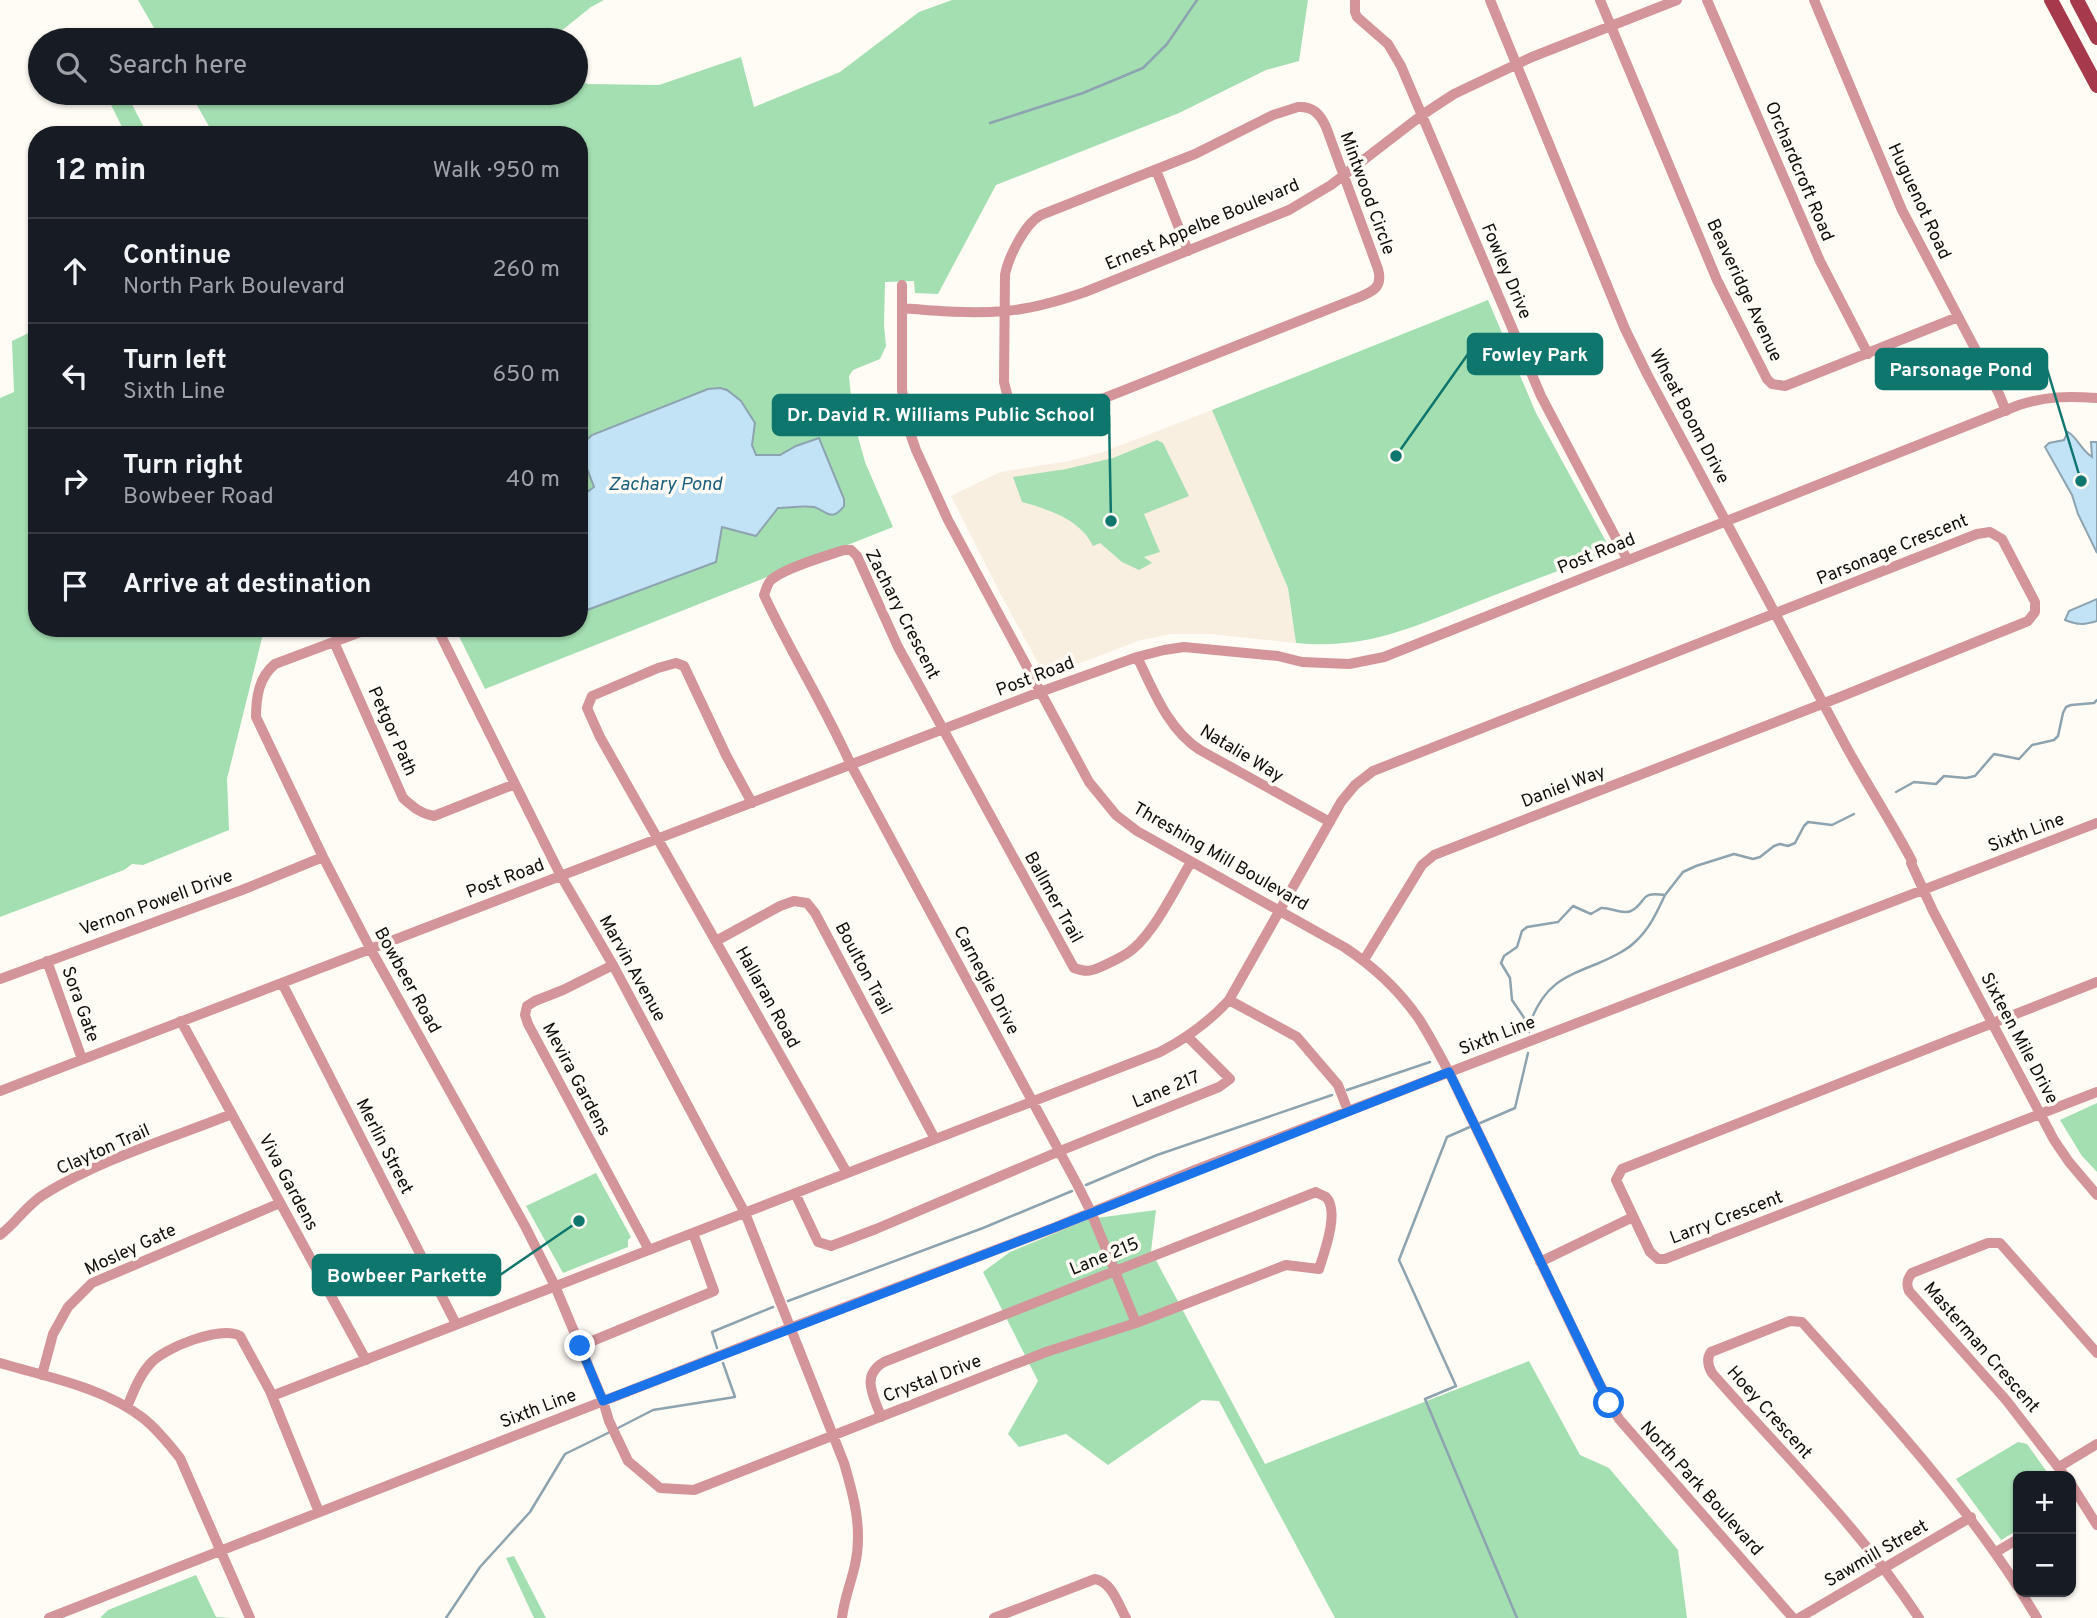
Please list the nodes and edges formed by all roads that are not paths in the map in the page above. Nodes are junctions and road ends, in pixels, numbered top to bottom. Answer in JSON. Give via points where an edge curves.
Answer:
{"nodes":[{"id":1,"x":1355,"y":0,"type":"edge"},
{"id":2,"x":1490,"y":0,"type":"edge"},
{"id":3,"x":1600,"y":0,"type":"edge"},
{"id":4,"x":1677,"y":0,"type":"edge"},
{"id":5,"x":1707,"y":0,"type":"edge"},
{"id":6,"x":1814,"y":0,"type":"edge"},
{"id":7,"x":2052,"y":0,"type":"edge"},
{"id":8,"x":2077,"y":0,"type":"edge"},
{"id":9,"x":1611,"y":26,"type":"junction"},
{"id":10,"x":2097,"y":38,"type":"edge"},
{"id":11,"x":1516,"y":64,"type":"junction"},
{"id":12,"x":2097,"y":86,"type":"edge"},
{"id":13,"x":1422,"y":115,"type":"junction"},
{"id":14,"x":1156,"y":170,"type":"junction"},
{"id":15,"x":1344,"y":176,"type":"junction"},
{"id":16,"x":1188,"y":251,"type":"junction"},
{"id":17,"x":902,"y":285,"type":"dead end"},
{"id":18,"x":902,"y":308,"type":"junction"},
{"id":19,"x":1006,"y":311,"type":"junction"},
{"id":20,"x":1958,"y":317,"type":"junction"},
{"id":21,"x":1868,"y":354,"type":"junction"},
{"id":22,"x":2097,"y":398,"type":"edge"},
{"id":23,"x":2006,"y":411,"type":"junction"},
{"id":24,"x":1727,"y":521,"type":"junction"},
{"id":25,"x":1627,"y":559,"type":"junction"},
{"id":26,"x":1776,"y":614,"type":"junction"},
{"id":27,"x":347,"y":637,"type":"edge"},
{"id":28,"x":442,"y":637,"type":"edge"},
{"id":29,"x":334,"y":642,"type":"junction"},
{"id":30,"x":1137,"y":657,"type":"junction"},
{"id":31,"x":1040,"y":692,"type":"junction"},
{"id":32,"x":1823,"y":703,"type":"junction"},
{"id":33,"x":943,"y":729,"type":"junction"},
{"id":34,"x":851,"y":765,"type":"junction"},
{"id":35,"x":515,"y":784,"type":"junction"},
{"id":36,"x":752,"y":803,"type":"junction"},
{"id":37,"x":1329,"y":822,"type":"junction"},
{"id":38,"x":2097,"y":823,"type":"edge"},
{"id":39,"x":659,"y":839,"type":"junction"},
{"id":40,"x":323,"y":857,"type":"junction"},
{"id":41,"x":1191,"y":862,"type":"junction"},
{"id":42,"x":561,"y":876,"type":"junction"},
{"id":43,"x":1923,"y":889,"type":"junction"},
{"id":44,"x":1278,"y":911,"type":"junction"},
{"id":45,"x":716,"y":941,"type":"junction"},
{"id":46,"x":370,"y":948,"type":"junction"},
{"id":47,"x":1364,"y":960,"type":"junction"},
{"id":48,"x":47,"y":961,"type":"junction"},
{"id":49,"x":613,"y":965,"type":"junction"},
{"id":50,"x":0,"y":979,"type":"edge"},
{"id":51,"x":2097,"y":982,"type":"edge"},
{"id":52,"x":282,"y":983,"type":"junction"},
{"id":53,"x":1229,"y":1000,"type":"junction"},
{"id":54,"x":181,"y":1021,"type":"junction"},
{"id":55,"x":1993,"y":1023,"type":"junction"},
{"id":56,"x":1188,"y":1037,"type":"junction"},
{"id":57,"x":82,"y":1059,"type":"junction"},
{"id":58,"x":1449,"y":1072,"type":"junction"},
{"id":59,"x":0,"y":1091,"type":"edge"},
{"id":60,"x":2097,"y":1092,"type":"edge"},
{"id":61,"x":1032,"y":1101,"type":"junction"},
{"id":62,"x":1348,"y":1111,"type":"junction"},
{"id":63,"x":232,"y":1114,"type":"junction"},
{"id":64,"x":2039,"y":1114,"type":"junction"},
{"id":65,"x":935,"y":1139,"type":"junction"},
{"id":66,"x":1060,"y":1151,"type":"junction"},
{"id":67,"x":846,"y":1173,"type":"junction"},
{"id":68,"x":795,"y":1193,"type":"junction"},
{"id":69,"x":2097,"y":1195,"type":"edge"},
{"id":70,"x":281,"y":1203,"type":"junction"},
{"id":71,"x":1091,"y":1212,"type":"junction"},
{"id":72,"x":745,"y":1213,"type":"junction"},
{"id":73,"x":1633,"y":1217,"type":"junction"},
{"id":74,"x":693,"y":1233,"type":"junction"},
{"id":75,"x":0,"y":1235,"type":"edge"},
{"id":76,"x":649,"y":1250,"type":"junction"},
{"id":77,"x":1540,"y":1262,"type":"junction"},
{"id":78,"x":1318,"y":1269,"type":"joint"},
{"id":79,"x":1115,"y":1271,"type":"junction"},
{"id":80,"x":555,"y":1286,"type":"junction"},
{"id":81,"x":1136,"y":1323,"type":"junction"},
{"id":82,"x":456,"y":1324,"type":"junction"},
{"id":83,"x":790,"y":1328,"type":"junction"},
{"id":84,"x":580,"y":1346,"type":"junction"},
{"id":85,"x":2097,"y":1353,"type":"edge"},
{"id":86,"x":366,"y":1360,"type":"junction"},
{"id":87,"x":0,"y":1363,"type":"edge"},
{"id":88,"x":43,"y":1375,"type":"junction"},
{"id":89,"x":272,"y":1396,"type":"junction"},
{"id":90,"x":603,"y":1401,"type":"junction"},
{"id":91,"x":127,"y":1407,"type":"junction"},
{"id":92,"x":881,"y":1417,"type":"junction"},
{"id":93,"x":833,"y":1437,"type":"junction"},
{"id":94,"x":2097,"y":1444,"type":"edge"},
{"id":95,"x":2062,"y":1471,"type":"edge"},
{"id":96,"x":2076,"y":1491,"type":"edge"},
{"id":97,"x":2082,"y":1500,"type":"junction"},
{"id":98,"x":2076,"y":1504,"type":"edge"},
{"id":99,"x":319,"y":1512,"type":"junction"},
{"id":100,"x":1970,"y":1517,"type":"junction"},
{"id":101,"x":2097,"y":1525,"type":"edge"},
{"id":102,"x":2013,"y":1542,"type":"edge"},
{"id":103,"x":221,"y":1551,"type":"junction"},
{"id":104,"x":1996,"y":1552,"type":"junction"},
{"id":105,"x":1883,"y":1569,"type":"junction"},
{"id":106,"x":2013,"y":1579,"type":"edge"},
{"id":107,"x":2024,"y":1597,"type":"edge"},
{"id":108,"x":1019,"y":1614,"type":"edge"},
{"id":109,"x":49,"y":1618,"type":"edge"},
{"id":110,"x":250,"y":1618,"type":"edge"},
{"id":111,"x":842,"y":1618,"type":"edge"},
{"id":112,"x":994,"y":1618,"type":"edge"},
{"id":113,"x":1126,"y":1618,"type":"edge"},
{"id":114,"x":1793,"y":1618,"type":"edge"},
{"id":115,"x":1799,"y":1618,"type":"edge"},
{"id":116,"x":1919,"y":1618,"type":"edge"},
{"id":117,"x":2036,"y":1618,"type":"edge"}],
"edges":[{"from":1,"to":13,"type":"street","name":"Fowley Drive","via":[[1357,17],[1383,38],[1399,61]]},
{"from":2,"to":11,"type":"street","name":"Wheat Boom Drive"},
{"from":3,"to":9,"type":"street","name":"Beaveridge Avenue"},
{"from":4,"to":9,"type":"street","name":"Ernest Appelbe Boulevard"},
{"from":5,"to":21,"type":"street","name":"Orchardcroft Road","via":[[1820,261]]},
{"from":6,"to":20,"type":"street","name":"Huguenot Road","via":[[1902,210]]},
{"from":7,"to":12,"type":"main road"},
{"from":8,"to":10,"type":"main road"},
{"from":9,"to":11,"type":"street","name":"Ernest Appelbe Boulevard"},
{"from":9,"to":21,"type":"street","name":"Beaveridge Avenue","via":[[1717,280],[1767,379],[1785,386]]},
{"from":11,"to":13,"type":"street","name":"Ernest Appelbe Boulevard"},
{"from":11,"to":24,"type":"street","name":"Wheat Boom Drive","via":[[1625,329]]},
{"from":13,"to":15,"type":"street","name":"Ernest Appelbe Boulevard"},
{"from":13,"to":25,"type":"street","name":"Fowley Drive","via":[[1536,385]]},
{"from":14,"to":15,"type":"street","name":"Mintwood Circle","via":[[1301,106],[1322,118]]},
{"from":14,"to":16,"type":"street"},
{"from":14,"to":19,"type":"street","name":"Mintwood Circle","via":[[1034,219],[1008,262]]},
{"from":15,"to":16,"type":"street","name":"Ernest Appelbe Boulevard","via":[[1289,211]]},
{"from":15,"to":19,"type":"street","name":"Mintwood Circle","via":[[1380,277],[1373,290],[1352,300],[1098,400],[1029,416],[1008,405]]},
{"from":16,"to":19,"type":"street","name":"Ernest Appelbe Boulevard","via":[[1070,298]]},
{"from":17,"to":18,"type":"street","name":"Threshing Mill Boulevard"},
{"from":18,"to":19,"type":"street","name":"Ernest Appelbe Boulevard"},
{"from":18,"to":31,"type":"street","name":"Threshing Mill Boulevard","via":[[902,390],[916,450]]},
{"from":20,"to":21,"type":"street","name":"Beaveridge Avenue"},
{"from":20,"to":23,"type":"street","name":"Huguenot Road"},
{"from":22,"to":23,"type":"street","name":"Post Road","via":[[2050,397]]},
{"from":23,"to":24,"type":"street","name":"Post Road"},
{"from":24,"to":25,"type":"street","name":"Post Road"},
{"from":24,"to":26,"type":"street","name":"Wheat Boom Drive"},
{"from":25,"to":30,"type":"street","name":"Post Road","via":[[1384,657],[1349,664],[1302,662],[1205,648]]},
{"from":26,"to":32,"type":"street","name":"Wheat Boom Drive"},
{"from":26,"to":32,"type":"street","name":"Parsonage Crescent","via":[[1990,531],[2002,539],[2034,598],[2035,612],[2024,624]]},
{"from":26,"to":37,"type":"street","via":[[1382,766],[1355,785]]},
{"from":27,"to":29,"type":"street","name":"Bowbeer Road"},
{"from":28,"to":35,"type":"street","name":"Marvin Avenue"},
{"from":29,"to":35,"type":"street","name":"Petgor Path","via":[[403,798],[415,808],[434,816]]},
{"from":29,"to":40,"type":"street","name":"Bowbeer Road","via":[[275,664],[261,681],[256,707],[256,717]]},
{"from":30,"to":31,"type":"street","name":"Post Road"},
{"from":30,"to":37,"type":"street","name":"Natalie Way","via":[[1166,713],[1188,742]]},
{"from":31,"to":33,"type":"street","name":"Post Road"},
{"from":31,"to":41,"type":"street","name":"Threshing Mill Boulevard","via":[[1089,782],[1110,808],[1137,831]]},
{"from":32,"to":43,"type":"street","name":"Wheat Boom Drive"},
{"from":32,"to":47,"type":"street","name":"Daniel Way","via":[[1434,855],[1422,865]]},
{"from":33,"to":34,"type":"street","name":"Post Road"},
{"from":33,"to":34,"type":"street","name":"Zachary Crescent","via":[[898,647],[857,556],[844,550],[817,559],[771,580],[764,595]]},
{"from":33,"to":41,"type":"street","name":"Ballmer Trail","via":[[1074,968],[1084,972],[1097,969],[1135,947],[1160,916]]},
{"from":34,"to":36,"type":"street","name":"Post Road"},
{"from":34,"to":61,"type":"street","name":"Carnegie Drive"},
{"from":35,"to":42,"type":"street","name":"Marvin Avenue"},
{"from":36,"to":39,"type":"street","name":"Post Road"},
{"from":36,"to":39,"type":"street","name":"Hallaran Road","via":[[684,666],[676,663],[658,668],[592,696],[587,708]]},
{"from":37,"to":44,"type":"street"},
{"from":38,"to":43,"type":"street","name":"Sixth Line"},
{"from":39,"to":42,"type":"street","name":"Post Road"},
{"from":39,"to":45,"type":"street","name":"Hallaran Road"},
{"from":40,"to":46,"type":"street","name":"Bowbeer Road"},
{"from":40,"to":48,"type":"street","name":"Vernon Powell Drive"},
{"from":41,"to":44,"type":"street","name":"Threshing Mill Boulevard"},
{"from":42,"to":46,"type":"street","name":"Post Road"},
{"from":42,"to":49,"type":"street","name":"Marvin Avenue"},
{"from":43,"to":55,"type":"street","name":"Sixteen Mile Drive"},
{"from":43,"to":58,"type":"street","name":"Sixth Line"},
{"from":44,"to":47,"type":"street","name":"Threshing Mill Boulevard"},
{"from":44,"to":53,"type":"street"},
{"from":45,"to":65,"type":"street","name":"Boulton Trail","via":[[794,901],[807,903]]},
{"from":45,"to":67,"type":"street","name":"Hallaran Road"},
{"from":46,"to":52,"type":"street","name":"Post Road"},
{"from":46,"to":80,"type":"street","name":"Bowbeer Road"},
{"from":47,"to":58,"type":"street","name":"Threshing Mill Boulevard","via":[[1417,1016]]},
{"from":48,"to":50,"type":"street","name":"Vernon Powell Drive"},
{"from":48,"to":57,"type":"street","name":"Sora Gate"},
{"from":49,"to":72,"type":"street","name":"Marvin Avenue"},
{"from":49,"to":76,"type":"street","name":"Mevira Gardens","via":[[535,1001],[525,1014]]},
{"from":51,"to":55,"type":"street"},
{"from":52,"to":54,"type":"street","name":"Post Road"},
{"from":52,"to":82,"type":"street","name":"Merlin Street"},
{"from":53,"to":56,"type":"street"},
{"from":53,"to":62,"type":"street","via":[[1297,1037],[1338,1085]]},
{"from":54,"to":57,"type":"street","name":"Post Road"},
{"from":54,"to":63,"type":"street","name":"Viva Gardens"},
{"from":55,"to":64,"type":"street","name":"Sixteen Mile Drive"},
{"from":55,"to":73,"type":"street","name":"Larry Crescent","via":[[1622,1168],[1616,1180]]},
{"from":56,"to":61,"type":"street"},
{"from":56,"to":66,"type":"street","name":"Lane 217","via":[[1230,1079]]},
{"from":57,"to":59,"type":"street","name":"Post Road"},
{"from":58,"to":62,"type":"street","name":"Sixth Line"},
{"from":58,"to":77,"type":"street","name":"North Park Boulevard"},
{"from":60,"to":64,"type":"street","name":"Larry Crescent"},
{"from":61,"to":65,"type":"street"},
{"from":61,"to":66,"type":"street","name":"Carnegie Drive"},
{"from":62,"to":71,"type":"street","name":"Sixth Line"},
{"from":63,"to":70,"type":"street","name":"Viva Gardens"},
{"from":63,"to":75,"type":"street","name":"Clayton Trail","via":[[90,1170],[41,1196]]},
{"from":64,"to":69,"type":"street","name":"Sixteen Mile Drive","via":[[2061,1151]]},
{"from":64,"to":73,"type":"street","name":"Larry Crescent","via":[[1665,1259],[1650,1252]]},
{"from":65,"to":67,"type":"street"},
{"from":66,"to":68,"type":"street","via":[[831,1246],[818,1242]]},
{"from":66,"to":71,"type":"street","name":"Carnegie Drive"},
{"from":67,"to":68,"type":"street"},
{"from":68,"to":72,"type":"street"},
{"from":70,"to":86,"type":"street","name":"Viva Gardens"},
{"from":70,"to":88,"type":"street","name":"Mosley Gate","via":[[92,1283],[68,1307],[53,1334]]},
{"from":71,"to":79,"type":"street","name":"Carnegie Drive"},
{"from":71,"to":83,"type":"street","name":"Sixth Line"},
{"from":72,"to":74,"type":"street"},
{"from":72,"to":83,"type":"street","name":"Marvin Avenue"},
{"from":73,"to":77,"type":"street"},
{"from":74,"to":76,"type":"street"},
{"from":74,"to":84,"type":"street","via":[[714,1291]]},
{"from":76,"to":80,"type":"street"},
{"from":77,"to":114,"type":"street","name":"North Park Boulevard","via":[[1619,1419]]},
{"from":78,"to":79,"type":"street","name":"Lane 215","via":[[1332,1212],[1325,1196],[1315,1192]]},
{"from":78,"to":81,"type":"street","name":"Crystal Drive","via":[[1286,1265]]},
{"from":79,"to":81,"type":"street","name":"Carnegie Drive"},
{"from":79,"to":92,"type":"street","name":"Lane 215","via":[[877,1366],[869,1381]]},
{"from":80,"to":82,"type":"street"},
{"from":80,"to":84,"type":"street","name":"Bowbeer Road"},
{"from":81,"to":92,"type":"street","name":"Crystal Drive","via":[[1046,1352]]},
{"from":82,"to":86,"type":"street"},
{"from":83,"to":90,"type":"street","name":"Sixth Line"},
{"from":83,"to":93,"type":"street","name":"Marvin Avenue"},
{"from":84,"to":90,"type":"street","name":"Bowbeer Road"},
{"from":85,"to":95,"type":"street","name":"Masterman Crescent","via":[[2000,1243],[1989,1243],[1912,1273],[1907,1282],[1909,1291]]},
{"from":86,"to":89,"type":"street"},
{"from":87,"to":88,"type":"street"},
{"from":88,"to":91,"type":"street"},
{"from":89,"to":91,"type":"street","via":[[240,1336],[227,1332],[160,1355],[144,1372]]},
{"from":89,"to":99,"type":"street"},
{"from":90,"to":93,"type":"street","name":"Crystal Drive","via":[[628,1461],[660,1488],[694,1490]]},
{"from":90,"to":99,"type":"street","name":"Sixth Line"},
{"from":91,"to":103,"type":"street","via":[[180,1458]]},
{"from":92,"to":93,"type":"street","name":"Crystal Drive"},
{"from":93,"to":111,"type":"street","name":"Marvin Avenue","via":[[853,1494],[859,1540]]},
{"from":94,"to":95,"type":"street"},
{"from":96,"to":97,"type":"street"},
{"from":97,"to":98,"type":"street"},
{"from":97,"to":101,"type":"street"},
{"from":99,"to":103,"type":"street","name":"Sixth Line"},
{"from":100,"to":104,"type":"street"},
{"from":100,"to":105,"type":"street","name":"Sawmill Street"},
{"from":100,"to":105,"type":"street","name":"Hoey Crescent","via":[[1802,1322],[1790,1321],[1711,1352],[1712,1373]]},
{"from":102,"to":104,"type":"street"},
{"from":103,"to":109,"type":"street","name":"Sixth Line"},
{"from":103,"to":110,"type":"street"},
{"from":104,"to":106,"type":"street"},
{"from":105,"to":115,"type":"street","name":"Sawmill Street"},
{"from":105,"to":116,"type":"street"},
{"from":107,"to":117,"type":"street"},
{"from":108,"to":112,"type":"street"},
{"from":108,"to":113,"type":"street","via":[[1095,1579],[1107,1585]]}]}
